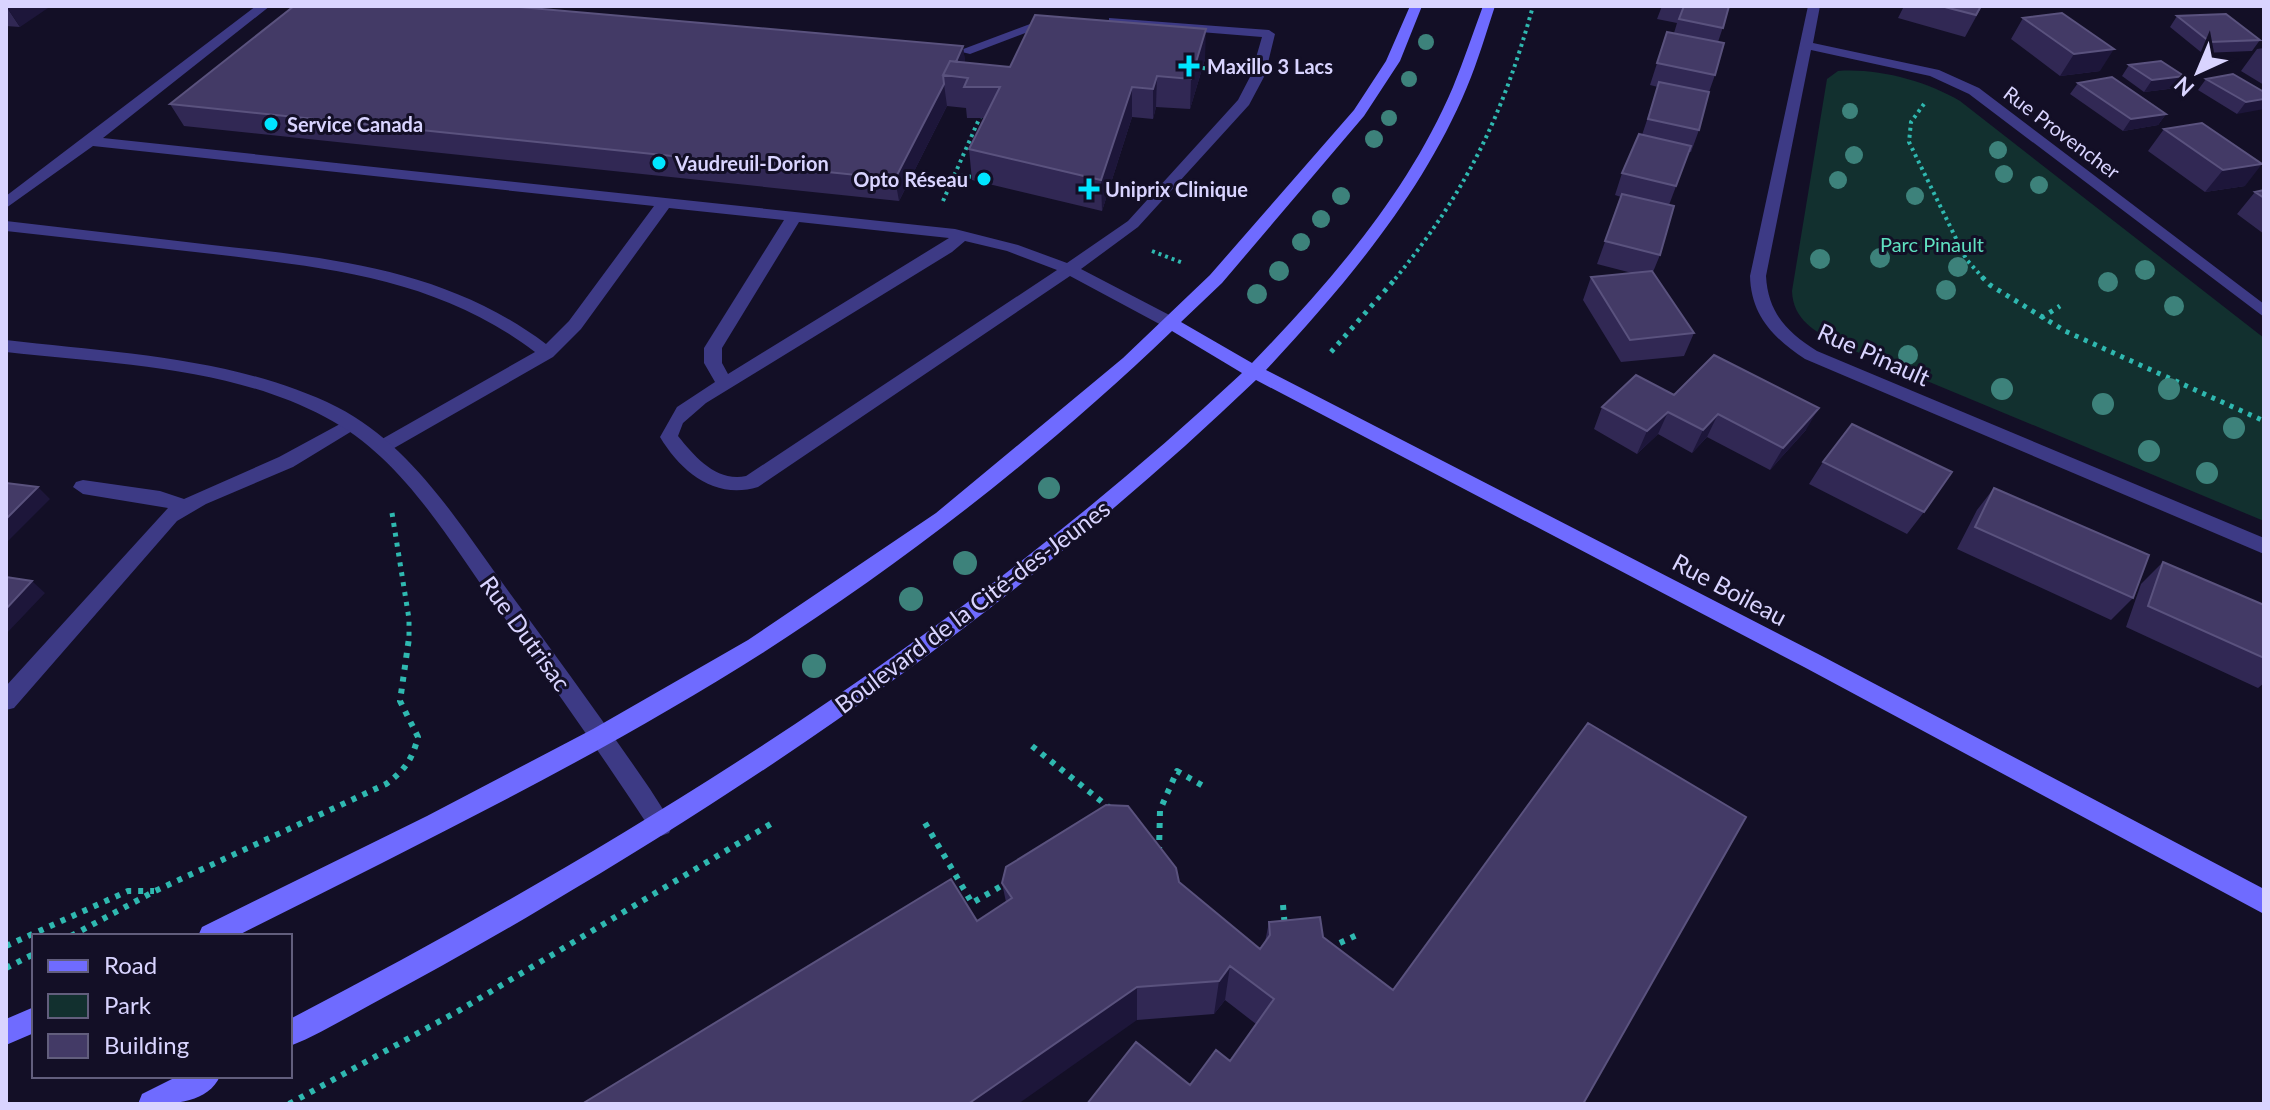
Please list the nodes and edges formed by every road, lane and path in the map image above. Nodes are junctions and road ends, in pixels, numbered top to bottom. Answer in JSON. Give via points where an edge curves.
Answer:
{"nodes":[{"id":1,"x":264,"y":6,"type":"edge"},
{"id":2,"x":1416,"y":6,"type":"edge"},
{"id":3,"x":1489,"y":6,"type":"edge"},
{"id":4,"x":1814,"y":6,"type":"edge"},
{"id":5,"x":1073,"y":19,"type":"edge"},
{"id":6,"x":1093,"y":20,"type":"edge"},
{"id":7,"x":1806,"y":45,"type":"junction"},
{"id":8,"x":965,"y":51,"type":"edge"},
{"id":9,"x":1224,"y":57,"type":"dead end"},
{"id":10,"x":1202,"y":68,"type":"edge"},
{"id":11,"x":1220,"y":69,"type":"junction"},
{"id":12,"x":1217,"y":83,"type":"dead end"},
{"id":13,"x":1935,"y":96,"type":"dead end"},
{"id":14,"x":980,"y":117,"type":"edge"},
{"id":15,"x":90,"y":141,"type":"junction"},
{"id":16,"x":1915,"y":168,"type":"dead end"},
{"id":17,"x":1922,"y":169,"type":"junction"},
{"id":18,"x":954,"y":175,"type":"junction"},
{"id":19,"x":974,"y":177,"type":"edge"},
{"id":20,"x":665,"y":202,"type":"junction"},
{"id":21,"x":6,"y":203,"type":"edge"},
{"id":22,"x":939,"y":211,"type":"dead end"},
{"id":23,"x":795,"y":215,"type":"junction"},
{"id":24,"x":6,"y":226,"type":"edge"},
{"id":25,"x":962,"y":235,"type":"junction"},
{"id":26,"x":1149,"y":250,"type":"dead end"},
{"id":27,"x":1184,"y":263,"type":"dead end"},
{"id":28,"x":1070,"y":269,"type":"junction"},
{"id":29,"x":2060,"y":306,"type":"dead end"},
{"id":30,"x":2264,"y":312,"type":"edge"},
{"id":31,"x":2041,"y":318,"type":"junction"},
{"id":32,"x":1171,"y":323,"type":"junction"},
{"id":33,"x":6,"y":346,"type":"edge"},
{"id":34,"x":547,"y":353,"type":"junction"},
{"id":35,"x":1253,"y":371,"type":"junction"},
{"id":36,"x":726,"y":383,"type":"junction"},
{"id":37,"x":2264,"y":421,"type":"edge"},
{"id":38,"x":351,"y":424,"type":"junction"},
{"id":39,"x":382,"y":448,"type":"junction"},
{"id":40,"x":83,"y":487,"type":"dead end"},
{"id":41,"x":184,"y":506,"type":"junction"},
{"id":42,"x":2264,"y":546,"type":"edge"},
{"id":43,"x":6,"y":701,"type":"edge"},
{"id":44,"x":601,"y":736,"type":"junction"},
{"id":45,"x":1032,"y":746,"type":"dead end"},
{"id":46,"x":1207,"y":788,"type":"dead end"},
{"id":47,"x":1118,"y":815,"type":"edge"},
{"id":48,"x":774,"y":822,"type":"dead end"},
{"id":49,"x":925,"y":823,"type":"dead end"},
{"id":50,"x":661,"y":825,"type":"junction"},
{"id":51,"x":1149,"y":839,"type":"edge"},
{"id":52,"x":1159,"y":847,"type":"junction"},
{"id":53,"x":1164,"y":866,"type":"edge"},
{"id":54,"x":1012,"y":879,"type":"edge"},
{"id":55,"x":155,"y":891,"type":"junction"},
{"id":56,"x":2264,"y":902,"type":"edge"},
{"id":57,"x":1283,"y":905,"type":"dead end"},
{"id":58,"x":32,"y":934,"type":"edge"},
{"id":59,"x":33,"y":934,"type":"edge"},
{"id":60,"x":75,"y":934,"type":"edge"},
{"id":61,"x":215,"y":934,"type":"edge"},
{"id":62,"x":1357,"y":935,"type":"dead end"},
{"id":63,"x":1286,"y":944,"type":"edge"},
{"id":64,"x":6,"y":946,"type":"edge"},
{"id":65,"x":1325,"y":949,"type":"edge"},
{"id":66,"x":32,"y":955,"type":"edge"},
{"id":67,"x":6,"y":968,"type":"edge"},
{"id":68,"x":32,"y":1021,"type":"edge"},
{"id":69,"x":6,"y":1032,"type":"edge"},
{"id":70,"x":292,"y":1032,"type":"edge"},
{"id":71,"x":202,"y":1078,"type":"edge"},
{"id":72,"x":152,"y":1104,"type":"edge"},
{"id":73,"x":289,"y":1104,"type":"edge"}],
"edges":[{"from":1,"to":15,"type":"street"},
{"from":2,"to":32,"type":"main road","via":[[1393,61],[1359,113],[1216,279]]},
{"from":3,"to":35,"type":"main road","name":"Boulevard de la Cité-des-Jeunes","via":[[1459,91],[1410,179],[1316,305]]},
{"from":4,"to":7,"type":"street","name":"Rue Pinault"},
{"from":5,"to":8,"type":"street","via":[[1046,22]]},
{"from":6,"to":28,"type":"street","via":[[1269,34],[1258,75],[1232,119],[1133,224]]},
{"from":7,"to":30,"type":"street","name":"Rue Provencher","via":[[1934,73],[1974,91]]},
{"from":7,"to":42,"type":"street","name":"Rue Pinault","via":[[1758,276],[1762,311],[1773,327],[1811,355]]},
{"from":9,"to":11,"type":"path"},
{"from":10,"to":11,"type":"path"},
{"from":11,"to":12,"type":"path"},
{"from":13,"to":17,"type":"path","via":[[1912,119],[1907,134]]},
{"from":14,"to":18,"type":"path"},
{"from":15,"to":20,"type":"street"},
{"from":15,"to":21,"type":"street"},
{"from":16,"to":17,"type":"path"},
{"from":17,"to":31,"type":"path","via":[[1966,259],[1990,285]]},
{"from":18,"to":19,"type":"path"},
{"from":18,"to":22,"type":"path"},
{"from":20,"to":23,"type":"street"},
{"from":20,"to":34,"type":"street","via":[[575,325]]},
{"from":23,"to":25,"type":"street"},
{"from":23,"to":36,"type":"street","via":[[713,348],[715,371]]},
{"from":24,"to":34,"type":"street","via":[[369,270],[467,302],[522,331]]},
{"from":25,"to":28,"type":"street"},
{"from":25,"to":36,"type":"street"},
{"from":26,"to":27,"type":"path"},
{"from":28,"to":32,"type":"street"},
{"from":28,"to":36,"type":"street","via":[[738,487],[710,478],[669,437],[678,416]]},
{"from":29,"to":31,"type":"path"},
{"from":31,"to":37,"type":"path"},
{"from":32,"to":35,"type":"main road","name":"Rue Boileau"},
{"from":32,"to":44,"type":"main road","via":[[943,518],[756,646]]},
{"from":33,"to":38,"type":"street","name":"Rue Dutrisac","via":[[251,382]]},
{"from":34,"to":39,"type":"street"},
{"from":35,"to":50,"type":"main road","name":"Boulevard de la Cité-des-Jeunes","via":[[1152,466],[969,613],[781,748]]},
{"from":35,"to":56,"type":"main road","name":"Rue Boileau"},
{"from":38,"to":39,"type":"street","name":"Rue Dutrisac"},
{"from":38,"to":41,"type":"street","via":[[286,462]]},
{"from":39,"to":44,"type":"street","name":"Rue Dutrisac","via":[[446,522]]},
{"from":39,"to":55,"type":"path","via":[[409,619],[400,701],[418,737],[412,758],[386,784]]},
{"from":40,"to":41,"type":"street"},
{"from":41,"to":43,"type":"street","via":[[153,533]]},
{"from":44,"to":50,"type":"street","name":"Rue Dutrisac"},
{"from":44,"to":61,"type":"main road"},
{"from":45,"to":47,"type":"path"},
{"from":46,"to":52,"type":"path","via":[[1177,771],[1156,826]]},
{"from":48,"to":73,"type":"path","via":[[460,1010]]},
{"from":49,"to":54,"type":"path","via":[[972,903]]},
{"from":50,"to":70,"type":"main road","name":"Boulevard de la Cité-des-Jeunes"},
{"from":51,"to":52,"type":"path"},
{"from":52,"to":53,"type":"path"},
{"from":55,"to":59,"type":"path","via":[[128,891]]},
{"from":55,"to":60,"type":"path"},
{"from":57,"to":63,"type":"path"},
{"from":58,"to":64,"type":"path"},
{"from":62,"to":65,"type":"path"},
{"from":66,"to":67,"type":"path"},
{"from":68,"to":69,"type":"main road"},
{"from":71,"to":72,"type":"main road"}]}
